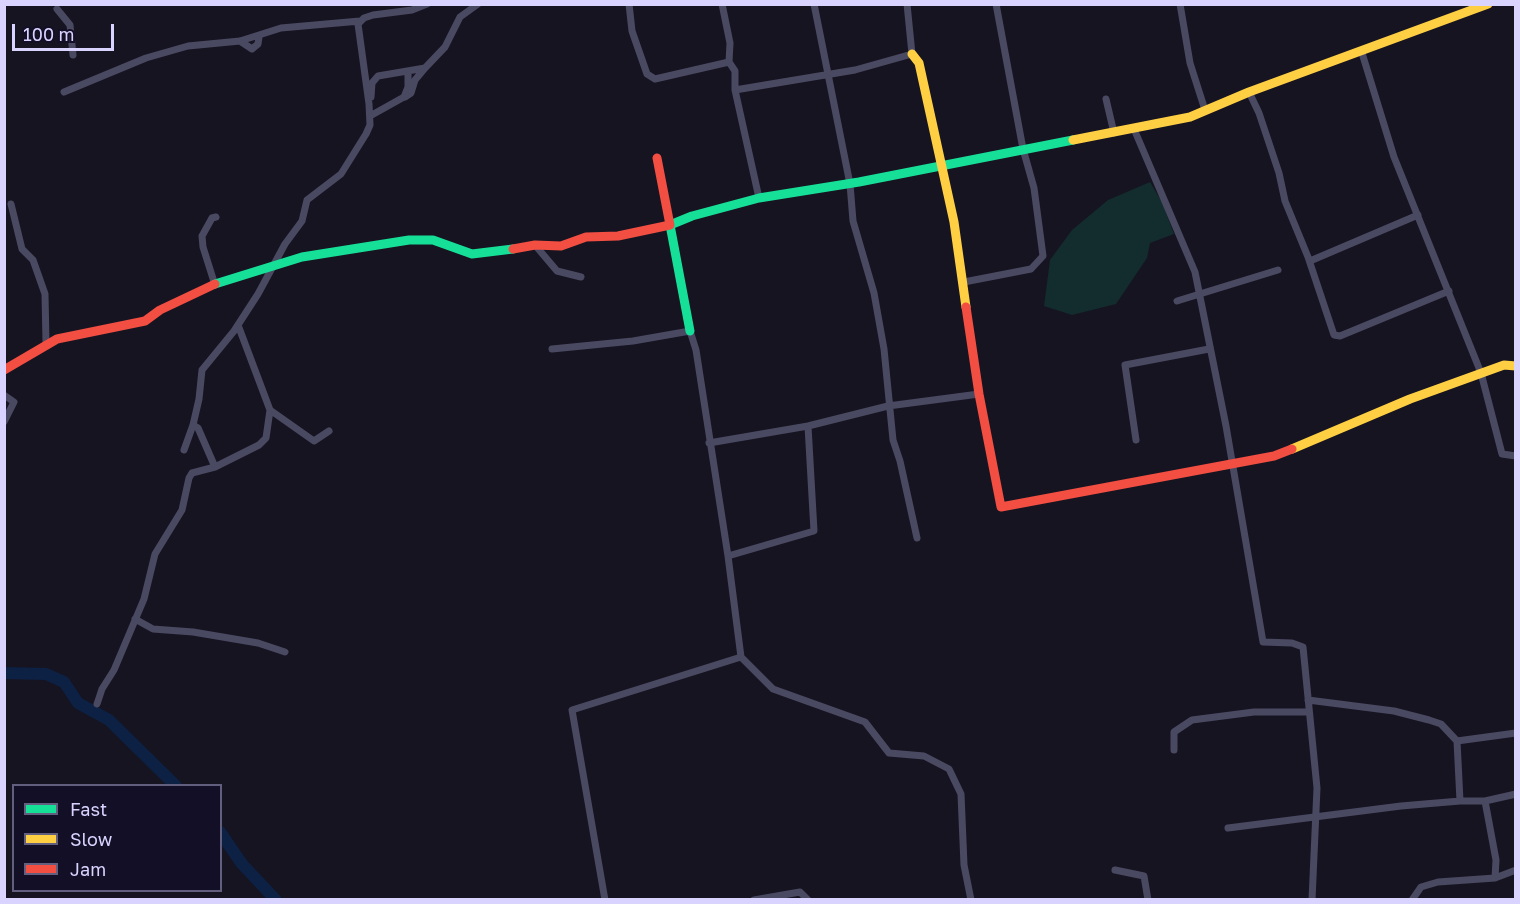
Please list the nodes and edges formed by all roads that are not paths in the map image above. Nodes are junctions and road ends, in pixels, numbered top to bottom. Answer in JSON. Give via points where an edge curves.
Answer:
{"nodes":[{"id":1,"x":427,"y":4,"type":"edge"},
{"id":2,"x":478,"y":4,"type":"edge"},
{"id":3,"x":629,"y":4,"type":"edge"},
{"id":4,"x":722,"y":4,"type":"edge"},
{"id":5,"x":814,"y":4,"type":"edge"},
{"id":6,"x":907,"y":4,"type":"edge"},
{"id":7,"x":996,"y":4,"type":"edge"},
{"id":8,"x":1179,"y":4,"type":"edge"},
{"id":9,"x":1488,"y":4,"type":"edge"},
{"id":10,"x":57,"y":9,"type":"dead end"},
{"id":11,"x":360,"y":21,"type":"junction"},
{"id":12,"x":1362,"y":53,"type":"junction"},
{"id":13,"x":912,"y":54,"type":"junction"},
{"id":14,"x":74,"y":55,"type":"dead end"},
{"id":15,"x":729,"y":62,"type":"junction"},
{"id":16,"x":425,"y":68,"type":"junction"},
{"id":17,"x":408,"y":71,"type":"junction"},
{"id":18,"x":829,"y":75,"type":"junction"},
{"id":19,"x":735,"y":90,"type":"junction"},
{"id":20,"x":64,"y":92,"type":"dead end"},
{"id":21,"x":1249,"y":92,"type":"junction"},
{"id":22,"x":404,"y":97,"type":"junction"},
{"id":23,"x":1106,"y":99,"type":"dead end"},
{"id":24,"x":369,"y":104,"type":"junction"},
{"id":25,"x":1206,"y":110,"type":"junction"},
{"id":26,"x":370,"y":116,"type":"junction"},
{"id":27,"x":1134,"y":129,"type":"junction"},
{"id":28,"x":1114,"y":133,"type":"junction"},
{"id":29,"x":1023,"y":149,"type":"junction"},
{"id":30,"x":657,"y":158,"type":"dead end"},
{"id":31,"x":940,"y":167,"type":"junction"},
{"id":32,"x":850,"y":184,"type":"junction"},
{"id":33,"x":759,"y":198,"type":"junction"},
{"id":34,"x":11,"y":204,"type":"dead end"},
{"id":35,"x":1418,"y":215,"type":"junction"},
{"id":36,"x":216,"y":217,"type":"dead end"},
{"id":37,"x":670,"y":225,"type":"junction"},
{"id":38,"x":535,"y":245,"type":"junction"},
{"id":39,"x":1310,"y":261,"type":"junction"},
{"id":40,"x":274,"y":266,"type":"junction"},
{"id":41,"x":1278,"y":270,"type":"dead end"},
{"id":42,"x":581,"y":277,"type":"dead end"},
{"id":43,"x":964,"y":282,"type":"junction"},
{"id":44,"x":215,"y":285,"type":"junction"},
{"id":45,"x":1449,"y":291,"type":"junction"},
{"id":46,"x":1199,"y":296,"type":"junction"},
{"id":47,"x":1177,"y":301,"type":"dead end"},
{"id":48,"x":238,"y":325,"type":"junction"},
{"id":49,"x":690,"y":331,"type":"junction"},
{"id":50,"x":46,"y":343,"type":"junction"},
{"id":51,"x":552,"y":349,"type":"dead end"},
{"id":52,"x":1209,"y":349,"type":"junction"},
{"id":53,"x":1515,"y":366,"type":"edge"},
{"id":54,"x":4,"y":370,"type":"edge"},
{"id":55,"x":1481,"y":373,"type":"junction"},
{"id":56,"x":979,"y":394,"type":"junction"},
{"id":57,"x":4,"y":395,"type":"edge"},
{"id":58,"x":888,"y":406,"type":"junction"},
{"id":59,"x":270,"y":410,"type":"junction"},
{"id":60,"x":4,"y":422,"type":"edge"},
{"id":61,"x":193,"y":425,"type":"junction"},
{"id":62,"x":808,"y":426,"type":"junction"},
{"id":63,"x":329,"y":431,"type":"dead end"},
{"id":64,"x":1136,"y":440,"type":"dead end"},
{"id":65,"x":709,"y":443,"type":"junction"},
{"id":66,"x":184,"y":450,"type":"dead end"},
{"id":67,"x":1515,"y":456,"type":"edge"},
{"id":68,"x":1233,"y":465,"type":"junction"},
{"id":69,"x":215,"y":467,"type":"junction"},
{"id":70,"x":917,"y":538,"type":"dead end"},
{"id":71,"x":728,"y":556,"type":"junction"},
{"id":72,"x":135,"y":619,"type":"junction"},
{"id":73,"x":285,"y":652,"type":"dead end"},
{"id":74,"x":741,"y":657,"type":"junction"},
{"id":75,"x":1308,"y":700,"type":"junction"},
{"id":76,"x":97,"y":704,"type":"dead end"},
{"id":77,"x":1309,"y":712,"type":"junction"},
{"id":78,"x":1515,"y":733,"type":"edge"},
{"id":79,"x":1456,"y":741,"type":"junction"},
{"id":80,"x":1174,"y":750,"type":"dead end"},
{"id":81,"x":1515,"y":794,"type":"edge"},
{"id":82,"x":1460,"y":801,"type":"junction"},
{"id":83,"x":1485,"y":801,"type":"junction"},
{"id":84,"x":1317,"y":818,"type":"junction"},
{"id":85,"x":1228,"y":828,"type":"dead end"},
{"id":86,"x":1115,"y":870,"type":"dead end"},
{"id":87,"x":1515,"y":870,"type":"edge"},
{"id":88,"x":1495,"y":878,"type":"junction"},
{"id":89,"x":973,"y":899,"type":"edge"},
{"id":90,"x":605,"y":900,"type":"edge"},
{"id":91,"x":754,"y":900,"type":"edge"},
{"id":92,"x":808,"y":900,"type":"edge"},
{"id":93,"x":1148,"y":900,"type":"edge"},
{"id":94,"x":1312,"y":900,"type":"edge"},
{"id":95,"x":1412,"y":900,"type":"edge"}],
"edges":[{"from":1,"to":11,"type":"street"},
{"from":2,"to":16,"type":"street","via":[[460,18],[445,46]]},
{"from":3,"to":15,"type":"street","via":[[636,43],[647,74],[655,79]]},
{"from":4,"to":15,"type":"street","via":[[730,43]]},
{"from":5,"to":18,"type":"street"},
{"from":6,"to":13,"type":"street"},
{"from":7,"to":29,"type":"street"},
{"from":8,"to":25,"type":"street","via":[[1190,63]]},
{"from":9,"to":12,"type":"street"},
{"from":10,"to":14,"type":"street","via":[[70,24]]},
{"from":11,"to":20,"type":"street","via":[[281,28],[240,41],[201,44],[146,58]]},
{"from":11,"to":24,"type":"street","via":[[357,29]]},
{"from":12,"to":21,"type":"street"},
{"from":12,"to":35,"type":"street","via":[[1394,157]]},
{"from":13,"to":18,"type":"street"},
{"from":13,"to":31,"type":"street","via":[[919,63]]},
{"from":15,"to":19,"type":"street","via":[[735,71]]},
{"from":16,"to":17,"type":"street"},
{"from":16,"to":22,"type":"street","via":[[411,93]]},
{"from":17,"to":22,"type":"street"},
{"from":17,"to":24,"type":"street","via":[[375,78]]},
{"from":18,"to":19,"type":"street"},
{"from":18,"to":32,"type":"street"},
{"from":19,"to":33,"type":"street"},
{"from":21,"to":25,"type":"street"},
{"from":21,"to":39,"type":"street","via":[[1276,163],[1285,201]]},
{"from":22,"to":26,"type":"street"},
{"from":23,"to":28,"type":"street"},
{"from":24,"to":26,"type":"street"},
{"from":25,"to":27,"type":"street"},
{"from":26,"to":40,"type":"street","via":[[366,134],[346,167],[307,200],[302,221]]},
{"from":27,"to":28,"type":"street"},
{"from":27,"to":46,"type":"street","via":[[1195,272]]},
{"from":28,"to":29,"type":"street"},
{"from":29,"to":31,"type":"street"},
{"from":29,"to":43,"type":"street","via":[[1034,188],[1043,256],[1031,269]]},
{"from":30,"to":37,"type":"street"},
{"from":31,"to":32,"type":"street"},
{"from":31,"to":43,"type":"street"},
{"from":32,"to":33,"type":"street"},
{"from":32,"to":58,"type":"street","via":[[852,221],[874,293],[884,349]]},
{"from":33,"to":37,"type":"street"},
{"from":34,"to":50,"type":"street","via":[[22,249],[33,260],[45,294]]},
{"from":35,"to":39,"type":"street"},
{"from":35,"to":45,"type":"street"},
{"from":36,"to":44,"type":"street","via":[[202,236]]},
{"from":37,"to":38,"type":"street","via":[[630,234],[586,237],[561,246]]},
{"from":37,"to":49,"type":"street"},
{"from":38,"to":40,"type":"street","via":[[478,255],[433,240],[409,240],[335,251]]},
{"from":38,"to":42,"type":"street","via":[[557,271]]},
{"from":39,"to":45,"type":"street","via":[[1337,336]]},
{"from":40,"to":44,"type":"street"},
{"from":40,"to":48,"type":"street"},
{"from":41,"to":46,"type":"street"},
{"from":43,"to":56,"type":"street"},
{"from":44,"to":50,"type":"street","via":[[145,321]]},
{"from":45,"to":55,"type":"street"},
{"from":46,"to":47,"type":"street"},
{"from":46,"to":52,"type":"street"},
{"from":48,"to":59,"type":"street"},
{"from":48,"to":61,"type":"street","via":[[202,370]]},
{"from":49,"to":51,"type":"street"},
{"from":49,"to":65,"type":"street"},
{"from":50,"to":54,"type":"street"},
{"from":52,"to":64,"type":"street","via":[[1125,365]]},
{"from":52,"to":68,"type":"street"},
{"from":53,"to":55,"type":"street","via":[[1504,365]]},
{"from":55,"to":67,"type":"street","via":[[1502,454]]},
{"from":55,"to":68,"type":"street","via":[[1274,456]]},
{"from":56,"to":58,"type":"street"},
{"from":56,"to":68,"type":"street","via":[[1001,507]]},
{"from":57,"to":60,"type":"street","via":[[14,402]]},
{"from":58,"to":62,"type":"street"},
{"from":58,"to":70,"type":"street"},
{"from":59,"to":63,"type":"street","via":[[314,441]]},
{"from":59,"to":69,"type":"street","via":[[266,438],[251,450]]},
{"from":61,"to":66,"type":"street"},
{"from":61,"to":69,"type":"street","via":[[198,428]]},
{"from":62,"to":65,"type":"street"},
{"from":62,"to":71,"type":"street","via":[[814,531]]},
{"from":65,"to":71,"type":"street"},
{"from":68,"to":75,"type":"street","via":[[1263,642],[1303,647]]},
{"from":69,"to":72,"type":"street","via":[[192,473],[189,478],[182,510],[155,554],[149,587]]},
{"from":71,"to":74,"type":"street"},
{"from":72,"to":73,"type":"street","via":[[153,629],[214,635]]},
{"from":72,"to":76,"type":"street"},
{"from":74,"to":89,"type":"street","via":[[773,689],[865,723],[889,753],[924,756],[949,769],[961,794],[964,865]]},
{"from":74,"to":90,"type":"street","via":[[572,710]]},
{"from":75,"to":77,"type":"street"},
{"from":75,"to":79,"type":"street","via":[[1394,711],[1429,720],[1441,724]]},
{"from":77,"to":80,"type":"street","via":[[1254,712],[1192,720],[1174,732]]},
{"from":77,"to":84,"type":"street"},
{"from":78,"to":79,"type":"street"},
{"from":79,"to":82,"type":"street"},
{"from":81,"to":83,"type":"street"},
{"from":82,"to":83,"type":"street"},
{"from":82,"to":84,"type":"street"},
{"from":83,"to":88,"type":"street","via":[[1496,860]]},
{"from":84,"to":85,"type":"street"},
{"from":84,"to":94,"type":"street"},
{"from":86,"to":93,"type":"street","via":[[1144,876]]},
{"from":87,"to":88,"type":"street"},
{"from":88,"to":95,"type":"street","via":[[1438,882],[1421,887]]},
{"from":91,"to":92,"type":"street","via":[[800,892]]}]}
